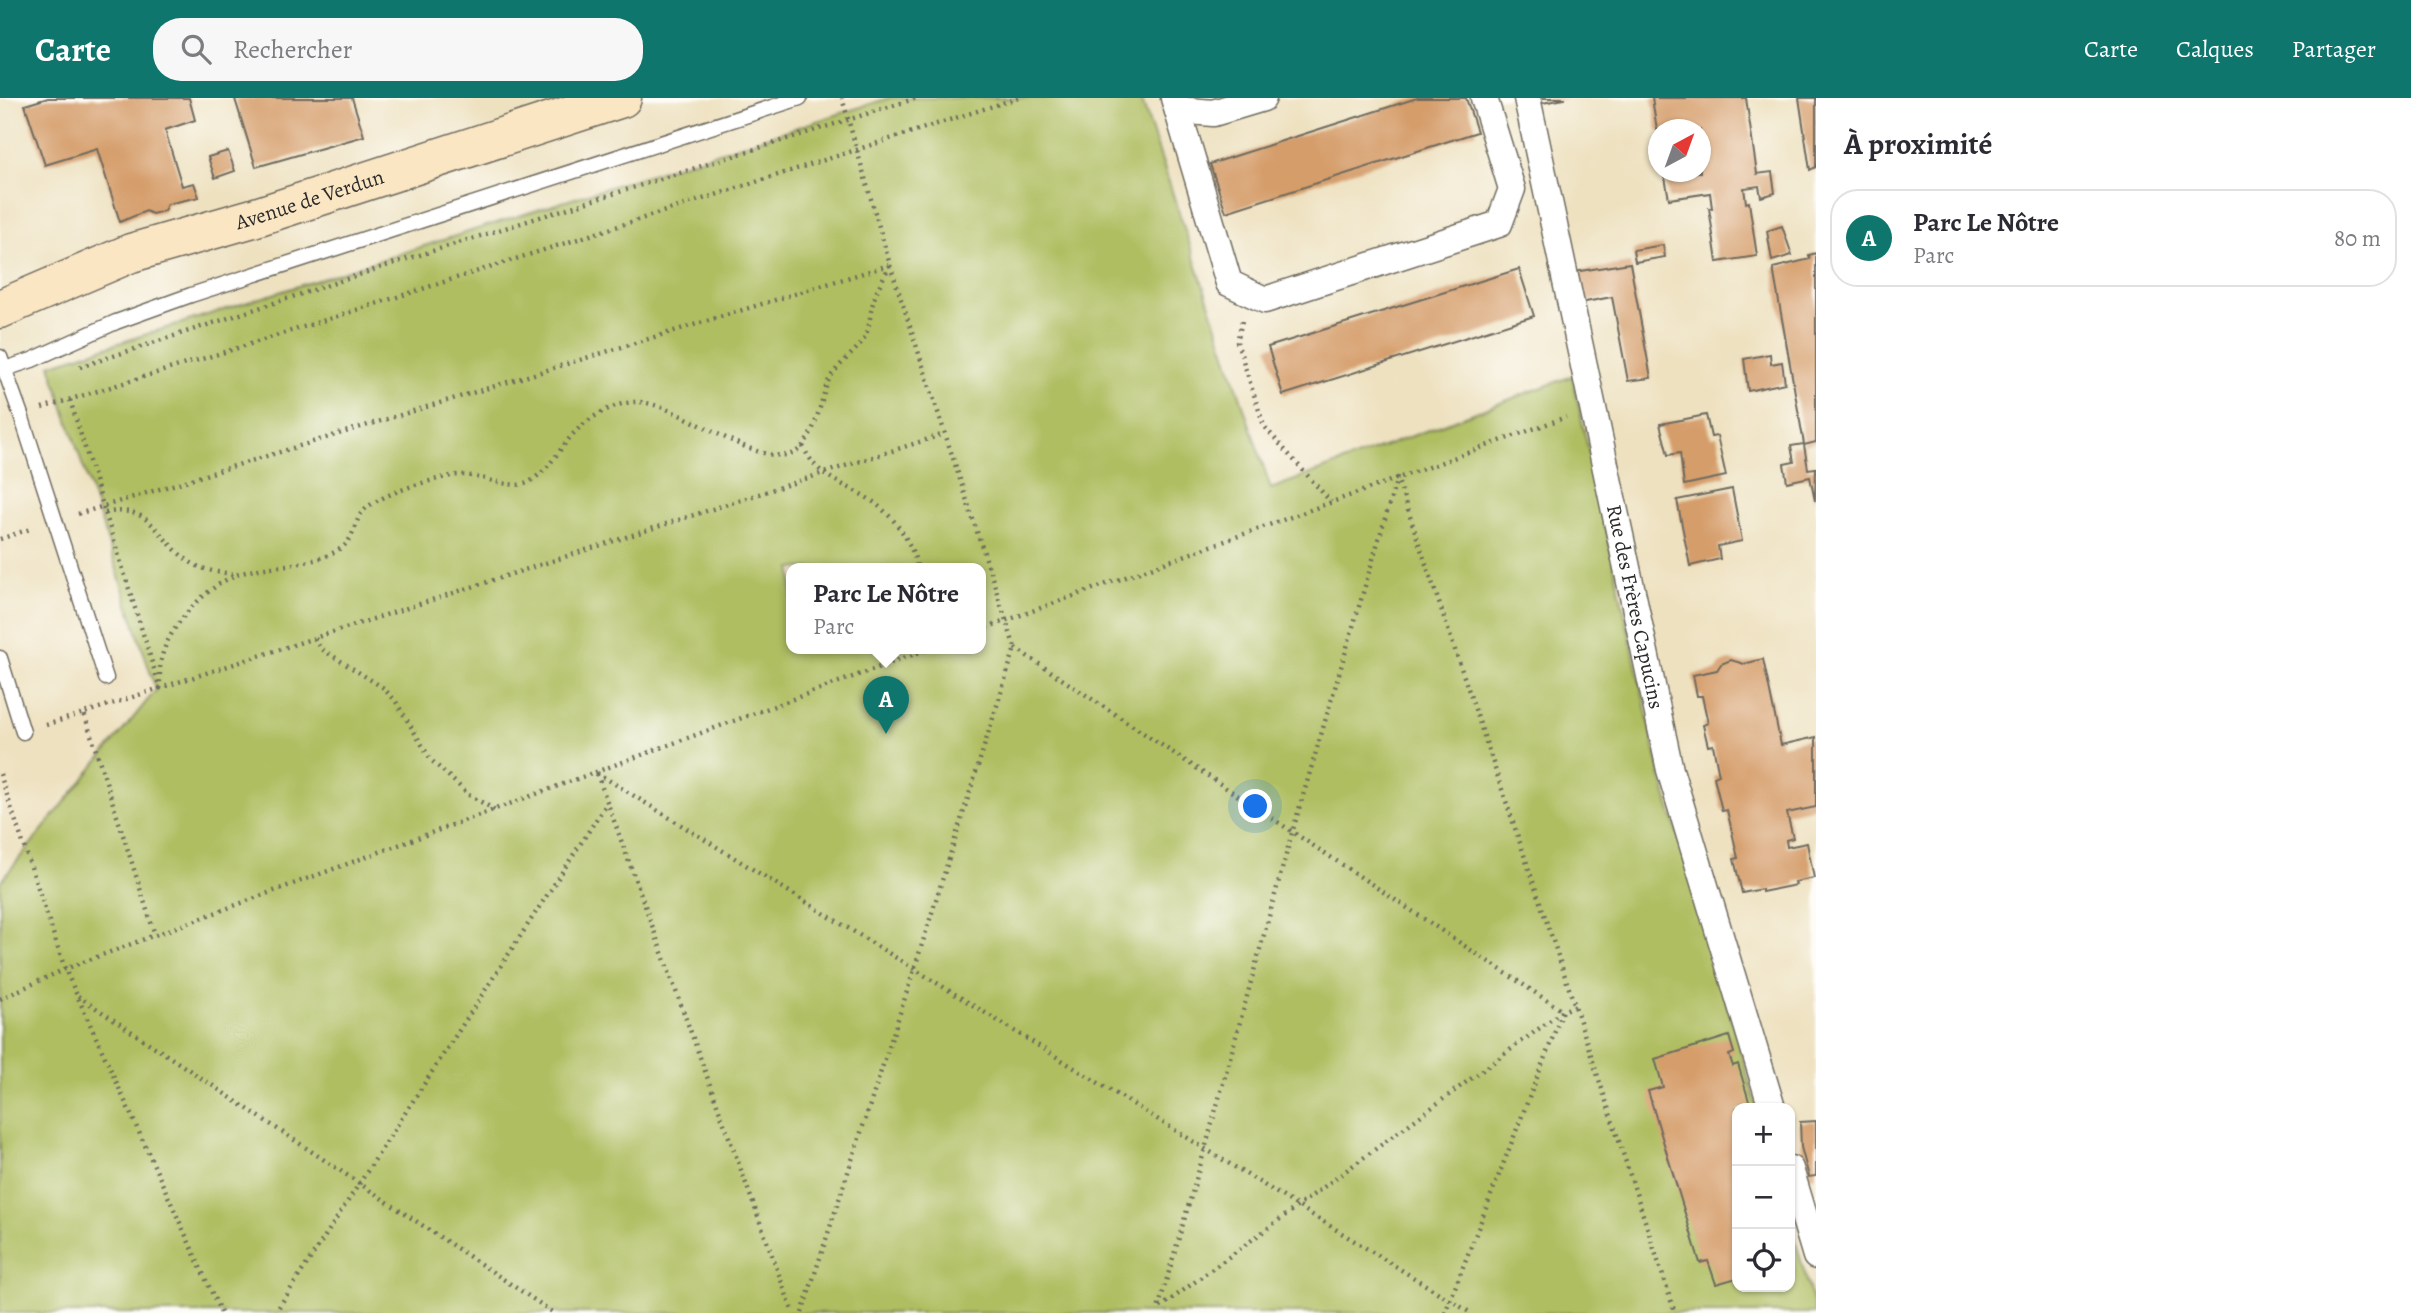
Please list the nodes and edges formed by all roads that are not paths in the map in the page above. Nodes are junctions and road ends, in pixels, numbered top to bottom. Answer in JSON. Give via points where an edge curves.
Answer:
{"nodes":[{"id":1,"x":622,"y":98,"type":"edge"},
{"id":2,"x":800,"y":98,"type":"edge"},
{"id":3,"x":1263,"y":98,"type":"edge"},
{"id":4,"x":1484,"y":98,"type":"edge"},
{"id":5,"x":1527,"y":98,"type":"edge"},
{"id":6,"x":1176,"y":104,"type":"edge"},
{"id":7,"x":0,"y":309,"type":"edge"},
{"id":8,"x":3,"y":373,"type":"edge"},
{"id":9,"x":0,"y":658,"type":"edge"},
{"id":10,"x":106,"y":678,"type":"dead end"},
{"id":11,"x":23,"y":732,"type":"road end"},
{"id":12,"x":1770,"y":1103,"type":"edge"},
{"id":13,"x":1795,"y":1185,"type":"edge"},
{"id":14,"x":1816,"y":1256,"type":"edge"}],
"edges":[{"from":1,"to":7,"type":"main road","name":"Avenue de Verdun","via":[[131,253]]},
{"from":2,"to":8,"type":"lane","via":[[191,295],[116,322]]},
{"from":3,"to":6,"type":"street","via":[[1213,113]]},
{"from":4,"to":6,"type":"street","via":[[1512,189],[1499,224],[1265,300],[1229,284]]},
{"from":5,"to":12,"type":"street","name":"Rue des Frères Capucins","via":[[1670,769]]},
{"from":8,"to":10,"type":"lane","via":[[21,415]]},
{"from":9,"to":11,"type":"lane"},
{"from":13,"to":14,"type":"street"}]}
